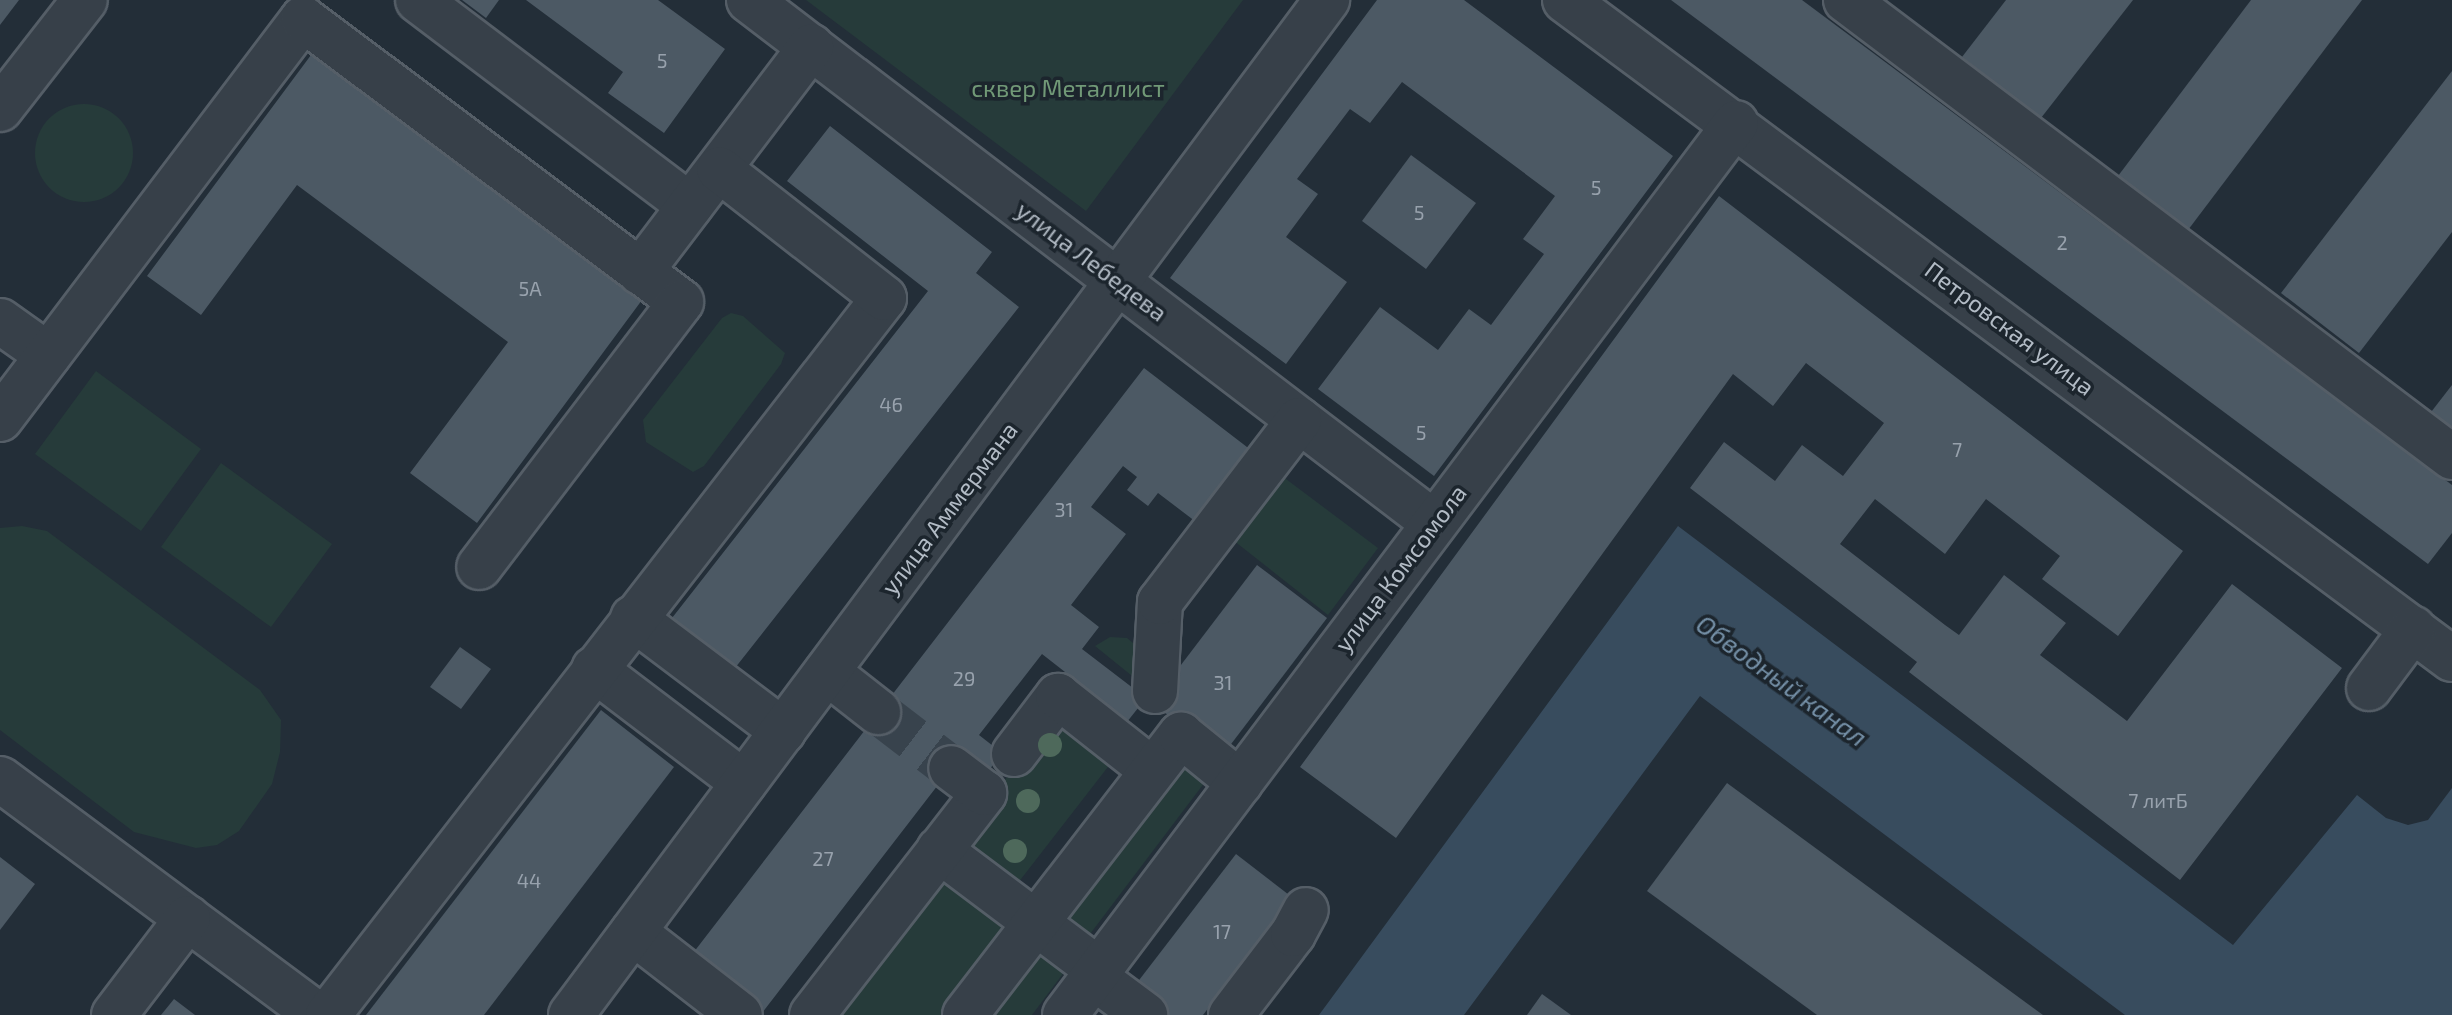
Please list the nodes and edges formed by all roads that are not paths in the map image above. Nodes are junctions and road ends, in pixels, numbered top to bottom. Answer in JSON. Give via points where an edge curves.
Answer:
{"nodes":[{"id":1,"x":85,"y":0,"type":"edge"},
{"id":2,"x":418,"y":0,"type":"edge"},
{"id":3,"x":749,"y":0,"type":"edge"},
{"id":4,"x":1327,"y":0,"type":"edge"},
{"id":5,"x":1565,"y":0,"type":"edge"},
{"id":6,"x":1846,"y":0,"type":"edge"},
{"id":7,"x":299,"y":6,"type":"edge"},
{"id":8,"x":811,"y":47,"type":"junction"},
{"id":9,"x":0,"y":109,"type":"edge"},
{"id":10,"x":1736,"y":123,"type":"junction"},
{"id":11,"x":719,"y":169,"type":"junction"},
{"id":12,"x":690,"y":206,"type":"junction"},
{"id":13,"x":640,"y":272,"type":"junction"},
{"id":14,"x":1118,"y":281,"type":"junction"},
{"id":15,"x":0,"y":321,"type":"edge"},
{"id":16,"x":48,"y":355,"type":"junction"},
{"id":17,"x":0,"y":419,"type":"edge"},
{"id":18,"x":1299,"y":420,"type":"junction"},
{"id":19,"x":2452,"y":457,"type":"edge"},
{"id":20,"x":1434,"y":523,"type":"junction"},
{"id":21,"x":479,"y":567,"type":"dead end"},
{"id":22,"x":633,"y":618,"type":"junction"},
{"id":23,"x":2413,"y":629,"type":"junction"},
{"id":24,"x":2452,"y":659,"type":"edge"},
{"id":25,"x":594,"y":669,"type":"junction"},
{"id":26,"x":827,"y":672,"type":"junction"},
{"id":27,"x":2369,"y":688,"type":"dead end"},
{"id":28,"x":1155,"y":691,"type":"dead end"},
{"id":29,"x":878,"y":712,"type":"tunnel mouth"},
{"id":30,"x":783,"y":731,"type":"junction"},
{"id":31,"x":1014,"y":754,"type":"dead end"},
{"id":32,"x":951,"y":768,"type":"tunnel mouth"},
{"id":33,"x":1152,"y":770,"type":"junction"},
{"id":34,"x":0,"y":779,"type":"edge"},
{"id":35,"x":744,"y":783,"type":"junction"},
{"id":36,"x":1240,"y":783,"type":"junction"},
{"id":37,"x":939,"y":850,"type":"junction"},
{"id":38,"x":1306,"y":910,"type":"dead end"},
{"id":39,"x":188,"y":918,"type":"junction"},
{"id":40,"x":1036,"y":923,"type":"junction"},
{"id":41,"x":633,"y":932,"type":"junction"},
{"id":42,"x":1097,"y":974,"type":"junction"},
{"id":43,"x":114,"y":1015,"type":"edge"},
{"id":44,"x":318,"y":1015,"type":"edge"},
{"id":45,"x":328,"y":1015,"type":"edge"},
{"id":46,"x":571,"y":1015,"type":"edge"},
{"id":47,"x":740,"y":1015,"type":"edge"},
{"id":48,"x":812,"y":1015,"type":"edge"},
{"id":49,"x":965,"y":1015,"type":"edge"},
{"id":50,"x":1065,"y":1015,"type":"edge"},
{"id":51,"x":1145,"y":1015,"type":"edge"},
{"id":52,"x":1231,"y":1015,"type":"edge"}],
"edges":[{"from":1,"to":9,"type":"street"},
{"from":2,"to":12,"type":"street"},
{"from":3,"to":8,"type":"street","name":"улица Лебедева"},
{"from":4,"to":14,"type":"street","name":"улица Аммермана"},
{"from":5,"to":10,"type":"street","name":"Петровская улица"},
{"from":6,"to":19,"type":"street"},
{"from":7,"to":13,"type":"street"},
{"from":7,"to":16,"type":"street"},
{"from":8,"to":11,"type":"street"},
{"from":8,"to":14,"type":"street","name":"улица Лебедева"},
{"from":10,"to":20,"type":"street","name":"улица Комсомола"},
{"from":10,"to":23,"type":"street","name":"Петровская улица"},
{"from":11,"to":12,"type":"street"},
{"from":11,"to":22,"type":"street","via":[[884,298]]},
{"from":12,"to":13,"type":"street"},
{"from":13,"to":21,"type":"street","via":[[681,302]]},
{"from":14,"to":18,"type":"street","name":"улица Лебедева"},
{"from":14,"to":26,"type":"street","name":"улица Аммермана"},
{"from":15,"to":16,"type":"street"},
{"from":16,"to":17,"type":"street"},
{"from":18,"to":20,"type":"street","name":"улица Лебедева"},
{"from":18,"to":28,"type":"street","via":[[1160,602]]},
{"from":20,"to":36,"type":"street","name":"улица Комсомола"},
{"from":22,"to":25,"type":"street"},
{"from":22,"to":30,"type":"street"},
{"from":23,"to":24,"type":"street","name":"Петровская улица"},
{"from":23,"to":27,"type":"street"},
{"from":25,"to":35,"type":"street"},
{"from":25,"to":45,"type":"street"},
{"from":26,"to":29,"type":"street"},
{"from":26,"to":30,"type":"street","name":"улица Аммермана"},
{"from":30,"to":35,"type":"street","name":"улица Аммермана"},
{"from":31,"to":33,"type":"street","via":[[1058,696]]},
{"from":32,"to":37,"type":"street","via":[[984,793]]},
{"from":33,"to":36,"type":"street","via":[[1181,735]]},
{"from":33,"to":40,"type":"street"},
{"from":34,"to":39,"type":"street"},
{"from":35,"to":41,"type":"street","name":"улица Аммермана"},
{"from":36,"to":42,"type":"street","name":"улица Комсомола"},
{"from":37,"to":40,"type":"street"},
{"from":37,"to":48,"type":"street"},
{"from":38,"to":52,"type":"street"},
{"from":39,"to":43,"type":"street"},
{"from":39,"to":44,"type":"street"},
{"from":40,"to":42,"type":"street"},
{"from":40,"to":49,"type":"street"},
{"from":41,"to":46,"type":"street","name":"улица Аммермана"},
{"from":41,"to":47,"type":"street"},
{"from":42,"to":50,"type":"street","name":"улица Комсомола"},
{"from":42,"to":51,"type":"street"}]}
